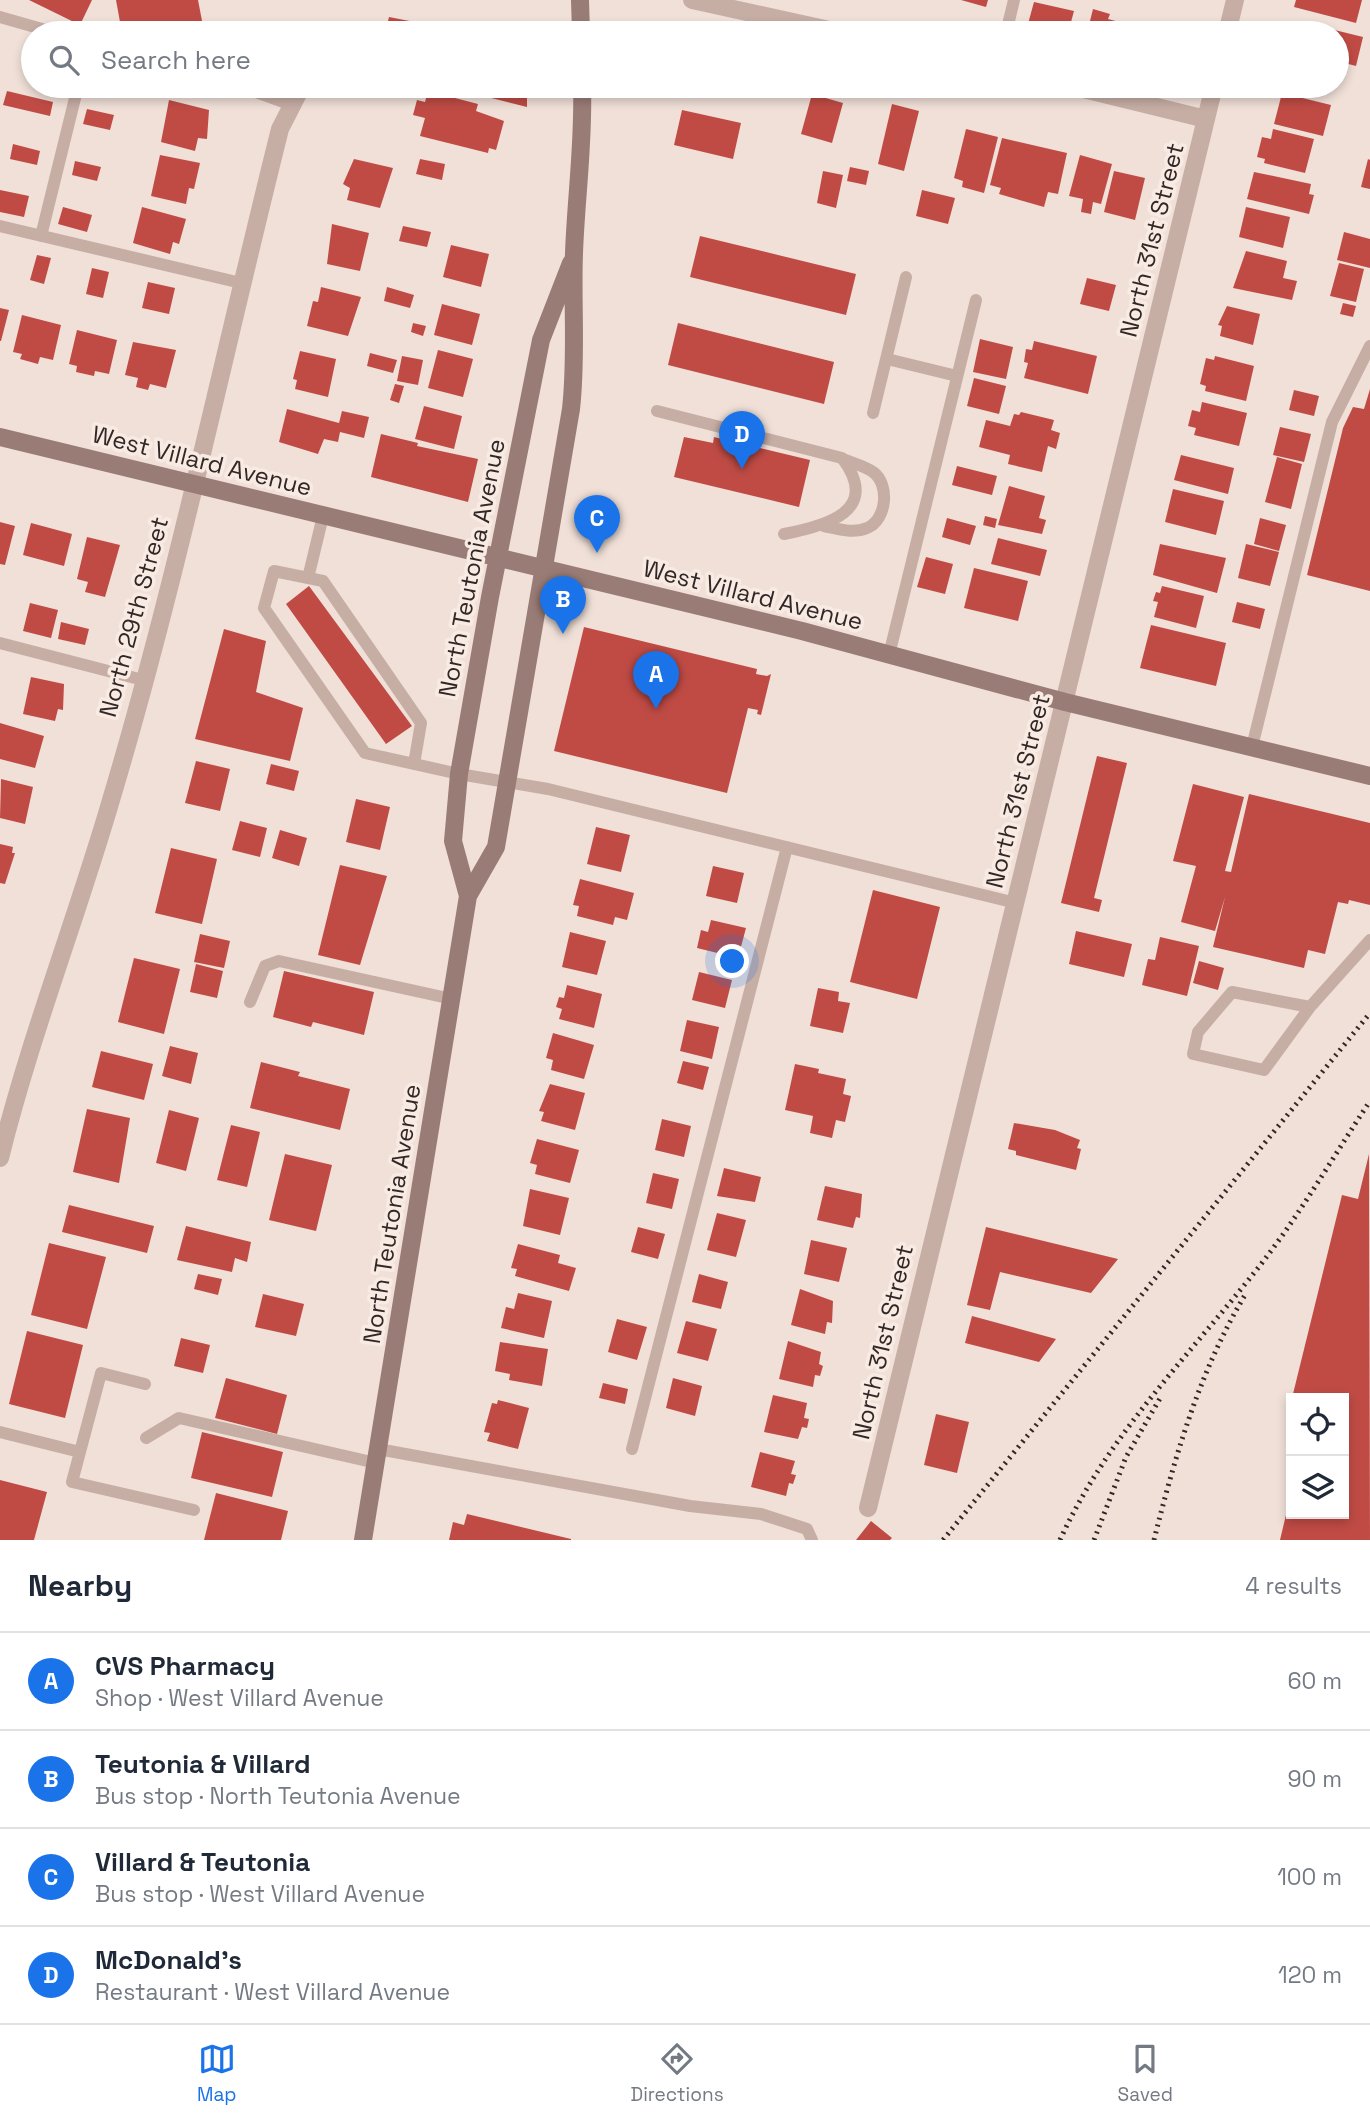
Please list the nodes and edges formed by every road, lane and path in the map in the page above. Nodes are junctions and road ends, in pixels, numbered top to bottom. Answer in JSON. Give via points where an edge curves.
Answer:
{"nodes":[{"id":1,"x":580,"y":0,"type":"edge"},
{"id":2,"x":692,"y":0,"type":"edge"},
{"id":3,"x":1014,"y":0,"type":"edge"},
{"id":4,"x":1235,"y":0,"type":"edge"},
{"id":5,"x":0,"y":17,"type":"edge"},
{"id":6,"x":581,"y":21,"type":"edge"},
{"id":7,"x":788,"y":21,"type":"edge"},
{"id":8,"x":1009,"y":21,"type":"edge"},
{"id":9,"x":1230,"y":21,"type":"edge"},
{"id":10,"x":21,"y":23,"type":"edge"},
{"id":11,"x":75,"y":98,"type":"edge"},
{"id":12,"x":272,"y":98,"type":"edge"},
{"id":13,"x":296,"y":98,"type":"edge"},
{"id":14,"x":582,"y":98,"type":"edge"},
{"id":15,"x":1120,"y":98,"type":"edge"},
{"id":16,"x":1211,"y":98,"type":"edge"},
{"id":17,"x":292,"y":105,"type":"junction"},
{"id":18,"x":1206,"y":119,"type":"junction"},
{"id":19,"x":0,"y":226,"type":"edge"},
{"id":20,"x":41,"y":236,"type":"junction"},
{"id":21,"x":574,"y":253,"type":"junction"},
{"id":22,"x":906,"y":277,"type":"dead end"},
{"id":23,"x":241,"y":283,"type":"junction"},
{"id":24,"x":976,"y":300,"type":"dead end"},
{"id":25,"x":1370,"y":346,"type":"edge"},
{"id":26,"x":887,"y":359,"type":"junction"},
{"id":27,"x":957,"y":376,"type":"junction"},
{"id":28,"x":657,"y":411,"type":"dead end"},
{"id":29,"x":873,"y":413,"type":"dead end"},
{"id":30,"x":0,"y":437,"type":"edge"},
{"id":31,"x":842,"y":458,"type":"junction"},
{"id":32,"x":194,"y":484,"type":"junction"},
{"id":33,"x":323,"y":516,"type":"junction"},
{"id":34,"x":824,"y":526,"type":"junction"},
{"id":35,"x":783,"y":534,"type":"dead end"},
{"id":36,"x":497,"y":559,"type":"junction"},
{"id":37,"x":545,"y":570,"type":"junction"},
{"id":38,"x":308,"y":578,"type":"junction"},
{"id":39,"x":0,"y":643,"type":"edge"},
{"id":40,"x":889,"y":654,"type":"junction"},
{"id":41,"x":143,"y":680,"type":"junction"},
{"id":42,"x":1065,"y":702,"type":"junction"},
{"id":43,"x":1252,"y":747,"type":"junction"},
{"id":44,"x":414,"y":764,"type":"junction"},
{"id":45,"x":459,"y":774,"type":"junction"},
{"id":46,"x":1370,"y":776,"type":"edge"},
{"id":47,"x":509,"y":782,"type":"junction"},
{"id":48,"x":787,"y":847,"type":"junction"},
{"id":49,"x":468,"y":896,"type":"junction"},
{"id":50,"x":1016,"y":903,"type":"junction"},
{"id":51,"x":1370,"y":940,"type":"edge"},
{"id":52,"x":452,"y":999,"type":"junction"},
{"id":53,"x":250,"y":1002,"type":"dead end"},
{"id":54,"x":1310,"y":1007,"type":"junction"},
{"id":55,"x":0,"y":1158,"type":"edge"},
{"id":56,"x":145,"y":1384,"type":"dead end"},
{"id":57,"x":0,"y":1432,"type":"edge"},
{"id":58,"x":146,"y":1438,"type":"dead end"},
{"id":59,"x":632,"y":1449,"type":"dead end"},
{"id":60,"x":80,"y":1452,"type":"junction"},
{"id":61,"x":377,"y":1456,"type":"junction"},
{"id":62,"x":869,"y":1508,"type":"dead end"},
{"id":63,"x":194,"y":1510,"type":"dead end"},
{"id":64,"x":363,"y":1540,"type":"edge"},
{"id":65,"x":813,"y":1540,"type":"edge"}],
"edges":[{"from":1,"to":6,"type":"main road"},
{"from":2,"to":7,"type":"street"},
{"from":3,"to":8,"type":"lane"},
{"from":4,"to":9,"type":"street"},
{"from":5,"to":10,"type":"lane"},
{"from":11,"to":20,"type":"lane"},
{"from":12,"to":17,"type":"lane"},
{"from":13,"to":17,"type":"street","name":"North 29th Street"},
{"from":14,"to":21,"type":"main road","name":"North Teutonia Avenue","via":[[584,137]]},
{"from":15,"to":18,"type":"street"},
{"from":16,"to":18,"type":"street","name":"North 31st Street"},
{"from":17,"to":23,"type":"street","name":"North 29th Street","via":[[280,129]]},
{"from":18,"to":42,"type":"street","name":"North 31st Street"},
{"from":19,"to":20,"type":"lane"},
{"from":20,"to":23,"type":"lane"},
{"from":21,"to":36,"type":"main road","name":"North Teutonia Avenue","via":[[541,340]]},
{"from":21,"to":37,"type":"main road","name":"North Teutonia Avenue","via":[[577,362]]},
{"from":22,"to":26,"type":"lane"},
{"from":23,"to":32,"type":"street","name":"North 29th Street"},
{"from":24,"to":27,"type":"lane"},
{"from":25,"to":43,"type":"lane","via":[[1332,422]]},
{"from":26,"to":27,"type":"lane"},
{"from":26,"to":29,"type":"lane"},
{"from":27,"to":40,"type":"lane"},
{"from":28,"to":31,"type":"lane"},
{"from":30,"to":32,"type":"main road","name":"West Villard Avenue"},
{"from":31,"to":34,"type":"lane","via":[[854,474],[856,487],[842,517]]},
{"from":31,"to":34,"type":"lane","via":[[875,472],[884,488],[884,501],[871,527],[855,532]]},
{"from":32,"to":33,"type":"main road","name":"West Villard Avenue"},
{"from":32,"to":41,"type":"street","name":"North 29th Street"},
{"from":33,"to":36,"type":"main road","name":"West Villard Avenue"},
{"from":33,"to":38,"type":"lane"},
{"from":34,"to":35,"type":"lane"},
{"from":36,"to":37,"type":"main road","name":"West Villard Avenue"},
{"from":36,"to":45,"type":"main road","name":"North Teutonia Avenue"},
{"from":37,"to":40,"type":"main road","name":"West Villard Avenue"},
{"from":37,"to":47,"type":"main road","name":"North Teutonia Avenue"},
{"from":38,"to":44,"type":"lane","via":[[323,581],[421,723]]},
{"from":38,"to":44,"type":"lane","via":[[274,571],[264,608],[365,753]]},
{"from":39,"to":41,"type":"lane"},
{"from":40,"to":42,"type":"main road","name":"West Villard Avenue"},
{"from":41,"to":55,"type":"street","name":"North 29th Street","via":[[111,800],[18,1085]]},
{"from":42,"to":43,"type":"main road","name":"West Villard Avenue"},
{"from":42,"to":50,"type":"street","name":"North 31st Street"},
{"from":43,"to":46,"type":"main road","name":"West Villard Avenue"},
{"from":44,"to":45,"type":"lane"},
{"from":45,"to":47,"type":"lane"},
{"from":45,"to":49,"type":"main road","name":"North Teutonia Avenue","via":[[453,841]]},
{"from":47,"to":48,"type":"lane"},
{"from":47,"to":49,"type":"main road","name":"North Teutonia Avenue","via":[[495,847]]},
{"from":48,"to":50,"type":"lane"},
{"from":48,"to":59,"type":"lane"},
{"from":49,"to":52,"type":"main road","name":"North Teutonia Avenue"},
{"from":50,"to":62,"type":"street","name":"North 31st Street"},
{"from":51,"to":54,"type":"lane"},
{"from":52,"to":53,"type":"lane","via":[[279,961],[265,966]]},
{"from":52,"to":61,"type":"main road","name":"North Teutonia Avenue"},
{"from":54,"to":54,"type":"lane","via":[[1232,992],[1198,1032],[1193,1054],[1264,1070]]},
{"from":56,"to":60,"type":"lane","via":[[101,1373]]},
{"from":57,"to":60,"type":"lane"},
{"from":58,"to":61,"type":"lane","via":[[179,1418]]},
{"from":60,"to":63,"type":"lane","via":[[72,1482]]},
{"from":61,"to":64,"type":"main road","name":"North Teutonia Avenue"},
{"from":61,"to":65,"type":"lane","via":[[761,1514],[807,1529]]}]}
